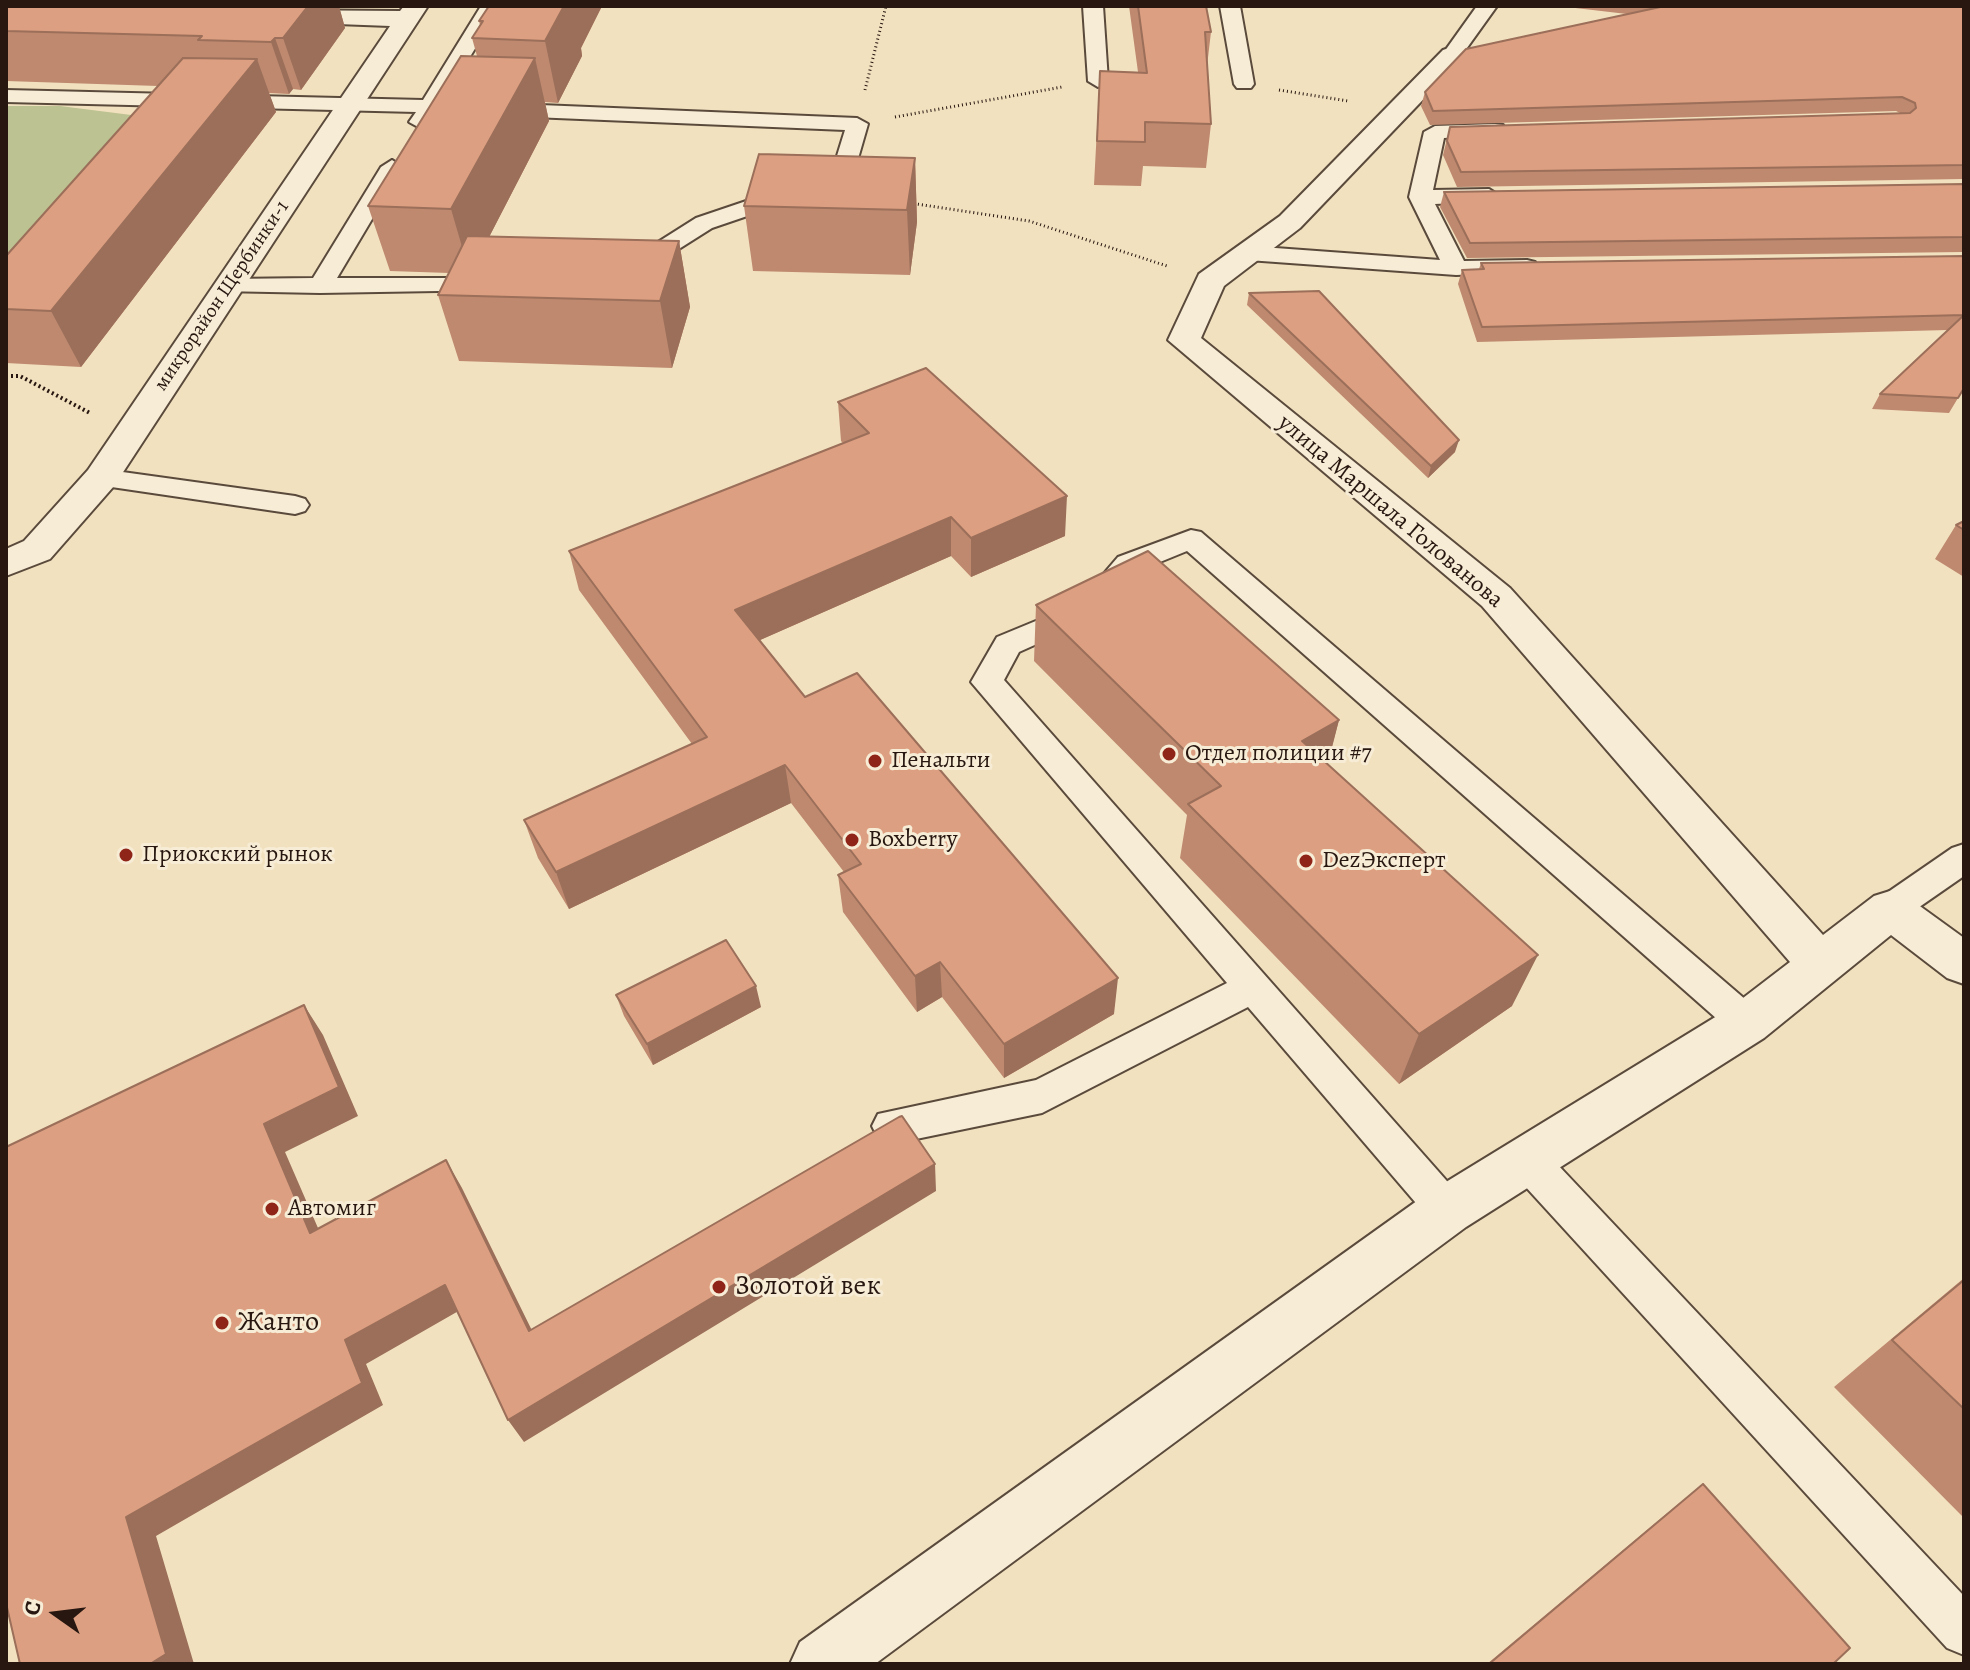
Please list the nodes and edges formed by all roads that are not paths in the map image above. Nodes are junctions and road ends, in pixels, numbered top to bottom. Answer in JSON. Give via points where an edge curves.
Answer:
{"nodes":[{"id":1,"x":491,"y":6,"type":"edge"},
{"id":2,"x":1093,"y":6,"type":"edge"},
{"id":3,"x":1230,"y":6,"type":"edge"},
{"id":4,"x":1487,"y":6,"type":"edge"},
{"id":5,"x":412,"y":12,"type":"edge"},
{"id":6,"x":253,"y":14,"type":"edge"},
{"id":7,"x":1452,"y":55,"type":"joint"},
{"id":8,"x":1098,"y":81,"type":"edge"},
{"id":9,"x":1244,"y":84,"type":"road end"},
{"id":10,"x":6,"y":96,"type":"edge"},
{"id":11,"x":171,"y":99,"type":"junction"},
{"id":12,"x":351,"y":103,"type":"junction"},
{"id":13,"x":430,"y":106,"type":"junction"},
{"id":14,"x":152,"y":122,"type":"edge"},
{"id":15,"x":1514,"y":130,"type":"edge"},
{"id":16,"x":1516,"y":196,"type":"edge"},
{"id":17,"x":1420,"y":197,"type":"junction"},
{"id":18,"x":1248,"y":253,"type":"junction"},
{"id":19,"x":1551,"y":267,"type":"edge"},
{"id":20,"x":1456,"y":268,"type":"junction"},
{"id":21,"x":618,"y":277,"type":"edge"},
{"id":22,"x":510,"y":285,"type":"edge"},
{"id":23,"x":228,"y":286,"type":"junction"},
{"id":24,"x":320,"y":286,"type":"junction"},
{"id":25,"x":101,"y":478,"type":"junction"},
{"id":26,"x":295,"y":505,"type":"dead end"},
{"id":27,"x":6,"y":563,"type":"edge"},
{"id":28,"x":1964,"y":858,"type":"edge"},
{"id":29,"x":1890,"y":909,"type":"junction"},
{"id":30,"x":1964,"y":964,"type":"edge"},
{"id":31,"x":1822,"y":966,"type":"junction"},
{"id":32,"x":1251,"y":988,"type":"junction"},
{"id":33,"x":1747,"y":1023,"type":"junction"},
{"id":34,"x":892,"y":1126,"type":"edge"},
{"id":35,"x":1527,"y":1160,"type":"junction"},
{"id":36,"x":1447,"y":1210,"type":"junction"},
{"id":37,"x":1964,"y":1631,"type":"edge"},
{"id":38,"x":822,"y":1664,"type":"edge"}],
"edges":[{"from":1,"to":13,"type":"lane"},
{"from":2,"to":8,"type":"lane"},
{"from":3,"to":9,"type":"lane"},
{"from":4,"to":7,"type":"lane"},
{"from":5,"to":6,"type":"street"},
{"from":5,"to":12,"type":"street","name":"микрорайон Щербинки-1"},
{"from":7,"to":18,"type":"street","name":"улица Маршала Голованова","via":[[1290,222]]},
{"from":10,"to":11,"type":"lane"},
{"from":11,"to":12,"type":"lane"},
{"from":11,"to":14,"type":"lane"},
{"from":12,"to":13,"type":"lane"},
{"from":12,"to":23,"type":"street","name":"микрорайон Щербинки-1"},
{"from":13,"to":21,"type":"lane","via":[[857,124],[842,176],[704,223]]},
{"from":13,"to":24,"type":"lane"},
{"from":15,"to":17,"type":"lane","via":[[1435,132]]},
{"from":16,"to":17,"type":"lane"},
{"from":17,"to":20,"type":"lane"},
{"from":18,"to":20,"type":"lane"},
{"from":18,"to":31,"type":"street","name":"улица Маршала Голованова","via":[[1210,281],[1184,340],[1496,597]]},
{"from":19,"to":20,"type":"lane"},
{"from":22,"to":24,"type":"lane"},
{"from":23,"to":24,"type":"lane"},
{"from":23,"to":25,"type":"street","name":"микрорайон Щербинки-1"},
{"from":25,"to":26,"type":"lane"},
{"from":25,"to":27,"type":"street","name":"микрорайон Щербинки-1","via":[[37,550]]},
{"from":28,"to":29,"type":"lane"},
{"from":29,"to":30,"type":"street"},
{"from":29,"to":31,"type":"street"},
{"from":31,"to":33,"type":"street"},
{"from":32,"to":33,"type":"lane","via":[[987,682],[1008,645],[1088,609],[1128,564],[1191,539]]},
{"from":32,"to":34,"type":"lane","via":[[1042,1096]]},
{"from":32,"to":36,"type":"lane"},
{"from":33,"to":35,"type":"street"},
{"from":35,"to":36,"type":"street"},
{"from":35,"to":37,"type":"lane"},
{"from":36,"to":38,"type":"street"}]}
